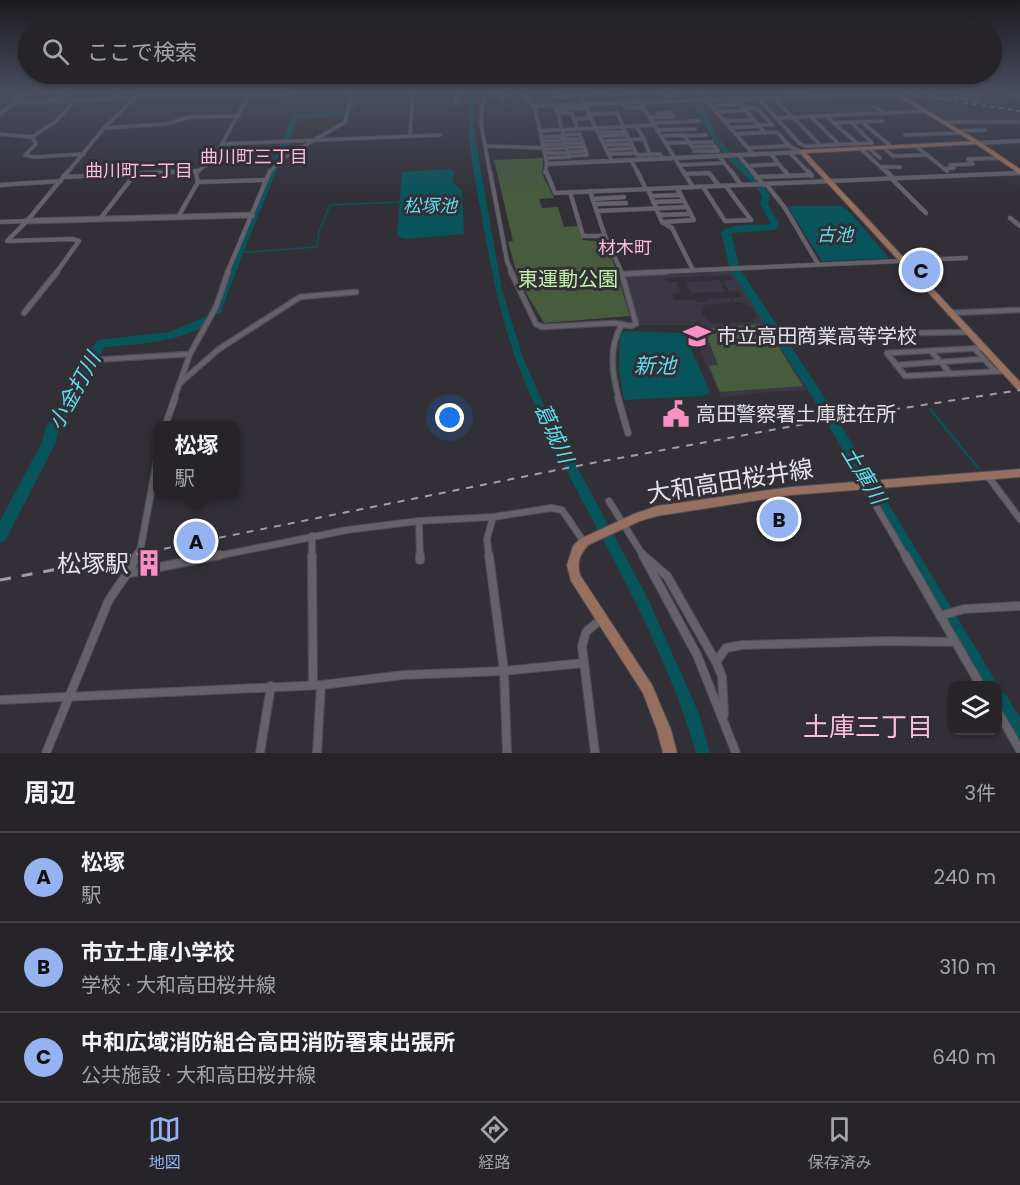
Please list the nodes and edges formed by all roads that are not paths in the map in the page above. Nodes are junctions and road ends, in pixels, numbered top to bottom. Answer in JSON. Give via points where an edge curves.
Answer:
{"nodes":[{"id":1,"x":47,"y":127,"type":"edge"},
{"id":2,"x":117,"y":127,"type":"edge"},
{"id":3,"x":232,"y":127,"type":"edge"},
{"id":4,"x":336,"y":127,"type":"edge"},
{"id":5,"x":411,"y":127,"type":"edge"},
{"id":6,"x":483,"y":127,"type":"edge"},
{"id":7,"x":539,"y":127,"type":"edge"},
{"id":8,"x":561,"y":127,"type":"edge"},
{"id":9,"x":566,"y":127,"type":"edge"},
{"id":10,"x":570,"y":127,"type":"edge"},
{"id":11,"x":570,"y":127,"type":"edge"},
{"id":12,"x":584,"y":127,"type":"edge"},
{"id":13,"x":595,"y":127,"type":"edge"},
{"id":14,"x":624,"y":127,"type":"edge"},
{"id":15,"x":635,"y":127,"type":"edge"},
{"id":16,"x":637,"y":127,"type":"edge"},
{"id":17,"x":655,"y":127,"type":"edge"},
{"id":18,"x":738,"y":127,"type":"edge"},
{"id":19,"x":761,"y":127,"type":"edge"},
{"id":20,"x":784,"y":127,"type":"edge"},
{"id":21,"x":802,"y":127,"type":"edge"},
{"id":22,"x":822,"y":127,"type":"edge"},
{"id":23,"x":839,"y":127,"type":"edge"},
{"id":24,"x":857,"y":127,"type":"edge"},
{"id":25,"x":867,"y":127,"type":"edge"},
{"id":26,"x":951,"y":127,"type":"edge"},
{"id":27,"x":104,"y":128,"type":"joint"},
{"id":28,"x":729,"y":128,"type":"joint"},
{"id":29,"x":695,"y":129,"type":"dead end"},
{"id":30,"x":657,"y":130,"type":"junction"},
{"id":31,"x":985,"y":130,"type":"dead end"},
{"id":32,"x":540,"y":131,"type":"junction"},
{"id":33,"x":959,"y":132,"type":"junction"},
{"id":34,"x":765,"y":133,"type":"junction"},
{"id":35,"x":0,"y":134,"type":"edge"},
{"id":36,"x":735,"y":134,"type":"junction"},
{"id":37,"x":410,"y":135,"type":"junction"},
{"id":38,"x":440,"y":135,"type":"dead end"},
{"id":39,"x":706,"y":135,"type":"dead end"},
{"id":40,"x":905,"y":135,"type":"dead end"},
{"id":41,"x":563,"y":136,"type":"junction"},
{"id":42,"x":32,"y":137,"type":"junction"},
{"id":43,"x":318,"y":138,"type":"junction"},
{"id":44,"x":629,"y":138,"type":"junction"},
{"id":45,"x":644,"y":139,"type":"junction"},
{"id":46,"x":686,"y":139,"type":"junction"},
{"id":47,"x":663,"y":140,"type":"junction"},
{"id":48,"x":602,"y":141,"type":"junction"},
{"id":49,"x":1020,"y":141,"type":"edge"},
{"id":50,"x":712,"y":142,"type":"dead end"},
{"id":51,"x":858,"y":143,"type":"junction"},
{"id":52,"x":978,"y":143,"type":"junction"},
{"id":53,"x":222,"y":144,"type":"junction"},
{"id":54,"x":839,"y":144,"type":"junction"},
{"id":55,"x":584,"y":145,"type":"junction"},
{"id":56,"x":819,"y":145,"type":"junction"},
{"id":57,"x":485,"y":146,"type":"junction"},
{"id":58,"x":789,"y":146,"type":"junction"},
{"id":59,"x":543,"y":147,"type":"junction"},
{"id":60,"x":698,"y":147,"type":"junction"},
{"id":61,"x":917,"y":147,"type":"junction"},
{"id":62,"x":748,"y":148,"type":"junction"},
{"id":63,"x":884,"y":148,"type":"junction"},
{"id":64,"x":893,"y":148,"type":"junction"},
{"id":65,"x":865,"y":149,"type":"junction"},
{"id":66,"x":694,"y":151,"type":"dead end"},
{"id":67,"x":701,"y":151,"type":"junction"},
{"id":68,"x":826,"y":151,"type":"junction"},
{"id":69,"x":802,"y":152,"type":"junction"},
{"id":70,"x":790,"y":153,"type":"junction"},
{"id":71,"x":84,"y":154,"type":"junction"},
{"id":72,"x":754,"y":154,"type":"junction"},
{"id":73,"x":771,"y":154,"type":"junction"},
{"id":74,"x":650,"y":155,"type":"junction"},
{"id":75,"x":738,"y":155,"type":"junction"},
{"id":76,"x":928,"y":155,"type":"junction"},
{"id":77,"x":719,"y":156,"type":"junction"},
{"id":78,"x":674,"y":158,"type":"junction"},
{"id":79,"x":880,"y":158,"type":"dead end"},
{"id":80,"x":1000,"y":158,"type":"junction"},
{"id":81,"x":663,"y":159,"type":"junction"},
{"id":82,"x":612,"y":160,"type":"junction"},
{"id":83,"x":632,"y":160,"type":"junction"},
{"id":84,"x":724,"y":163,"type":"junction"},
{"id":85,"x":547,"y":164,"type":"junction"},
{"id":86,"x":779,"y":164,"type":"junction"},
{"id":87,"x":680,"y":165,"type":"junction"},
{"id":88,"x":747,"y":166,"type":"junction"},
{"id":89,"x":900,"y":166,"type":"dead end"},
{"id":90,"x":882,"y":167,"type":"junction"},
{"id":91,"x":944,"y":169,"type":"junction"},
{"id":92,"x":196,"y":173,"type":"junction"},
{"id":93,"x":1020,"y":173,"type":"edge"},
{"id":94,"x":135,"y":174,"type":"junction"},
{"id":95,"x":685,"y":174,"type":"junction"},
{"id":96,"x":811,"y":175,"type":"junction"},
{"id":97,"x":789,"y":176,"type":"junction"},
{"id":98,"x":953,"y":176,"type":"junction"},
{"id":99,"x":756,"y":177,"type":"junction"},
{"id":100,"x":62,"y":179,"type":"junction"},
{"id":101,"x":894,"y":179,"type":"junction"},
{"id":102,"x":266,"y":180,"type":"junction"},
{"id":103,"x":831,"y":181,"type":"junction"},
{"id":104,"x":198,"y":182,"type":"junction"},
{"id":105,"x":817,"y":182,"type":"junction"},
{"id":106,"x":0,"y":185,"type":"edge"},
{"id":107,"x":743,"y":185,"type":"junction"},
{"id":108,"x":764,"y":185,"type":"junction"},
{"id":109,"x":719,"y":186,"type":"junction"},
{"id":110,"x":726,"y":186,"type":"junction"},
{"id":111,"x":703,"y":187,"type":"junction"},
{"id":112,"x":677,"y":188,"type":"junction"},
{"id":113,"x":693,"y":188,"type":"junction"},
{"id":114,"x":647,"y":189,"type":"junction"},
{"id":115,"x":621,"y":190,"type":"junction"},
{"id":116,"x":590,"y":191,"type":"junction"},
{"id":117,"x":570,"y":192,"type":"junction"},
{"id":118,"x":680,"y":195,"type":"junction"},
{"id":119,"x":651,"y":196,"type":"junction"},
{"id":120,"x":624,"y":197,"type":"junction"},
{"id":121,"x":593,"y":198,"type":"junction"},
{"id":122,"x":683,"y":201,"type":"junction"},
{"id":123,"x":654,"y":202,"type":"junction"},
{"id":124,"x":626,"y":203,"type":"junction"},
{"id":125,"x":595,"y":204,"type":"junction"},
{"id":126,"x":687,"y":207,"type":"junction"},
{"id":127,"x":656,"y":208,"type":"junction"},
{"id":128,"x":629,"y":209,"type":"junction"},
{"id":129,"x":597,"y":211,"type":"junction"},
{"id":130,"x":926,"y":213,"type":"dead end"},
{"id":131,"x":690,"y":214,"type":"junction"},
{"id":132,"x":252,"y":215,"type":"junction"},
{"id":133,"x":659,"y":215,"type":"junction"},
{"id":134,"x":178,"y":217,"type":"junction"},
{"id":135,"x":1010,"y":218,"type":"dead end"},
{"id":136,"x":100,"y":219,"type":"junction"},
{"id":137,"x":27,"y":221,"type":"junction"},
{"id":138,"x":0,"y":222,"type":"edge"},
{"id":139,"x":663,"y":222,"type":"junction"},
{"id":140,"x":1020,"y":226,"type":"edge"},
{"id":141,"x":605,"y":236,"type":"junction"},
{"id":142,"x":966,"y":258,"type":"dead end"},
{"id":143,"x":901,"y":260,"type":"junction"},
{"id":144,"x":818,"y":264,"type":"junction"},
{"id":145,"x":693,"y":270,"type":"junction"},
{"id":146,"x":622,"y":274,"type":"junction"},
{"id":147,"x":356,"y":292,"type":"dead end"},
{"id":148,"x":1020,"y":310,"type":"edge"},
{"id":149,"x":24,"y":313,"type":"dead end"},
{"id":150,"x":950,"y":313,"type":"junction"},
{"id":151,"x":622,"y":324,"type":"junction"},
{"id":152,"x":968,"y":332,"type":"junction"},
{"id":153,"x":865,"y":334,"type":"dead end"},
{"id":154,"x":974,"y":348,"type":"junction"},
{"id":155,"x":983,"y":348,"type":"junction"},
{"id":156,"x":931,"y":351,"type":"junction"},
{"id":157,"x":190,"y":354,"type":"junction"},
{"id":158,"x":984,"y":359,"type":"junction"},
{"id":159,"x":93,"y":360,"type":"dead end"},
{"id":160,"x":940,"y":362,"type":"junction"},
{"id":161,"x":896,"y":365,"type":"junction"},
{"id":162,"x":995,"y":371,"type":"junction"},
{"id":163,"x":1005,"y":371,"type":"junction"},
{"id":164,"x":951,"y":374,"type":"junction"},
{"id":165,"x":177,"y":387,"type":"junction"},
{"id":166,"x":1020,"y":387,"type":"edge"},
{"id":167,"x":167,"y":421,"type":"edge"},
{"id":168,"x":628,"y":433,"type":"dead end"},
{"id":169,"x":1020,"y":473,"type":"edge"},
{"id":170,"x":987,"y":475,"type":"junction"},
{"id":171,"x":153,"y":482,"type":"edge"},
{"id":172,"x":867,"y":484,"type":"junction"},
{"id":173,"x":609,"y":501,"type":"dead end"},
{"id":174,"x":493,"y":517,"type":"junction"},
{"id":175,"x":1020,"y":519,"type":"edge"},
{"id":176,"x":419,"y":521,"type":"junction"},
{"id":177,"x":619,"y":526,"type":"junction"},
{"id":178,"x":312,"y":536,"type":"junction"},
{"id":179,"x":587,"y":540,"type":"junction"},
{"id":180,"x":639,"y":552,"type":"junction"},
{"id":181,"x":420,"y":560,"type":"dead end"},
{"id":182,"x":130,"y":573,"type":"junction"},
{"id":183,"x":1020,"y":606,"type":"edge"},
{"id":184,"x":964,"y":609,"type":"joint"},
{"id":185,"x":940,"y":616,"type":"junction"},
{"id":186,"x":602,"y":618,"type":"junction"},
{"id":187,"x":955,"y":642,"type":"junction"},
{"id":188,"x":716,"y":662,"type":"junction"},
{"id":189,"x":584,"y":663,"type":"junction"},
{"id":190,"x":504,"y":670,"type":"junction"},
{"id":191,"x":978,"y":681,"type":"edge"},
{"id":192,"x":317,"y":685,"type":"junction"},
{"id":193,"x":271,"y":686,"type":"junction"},
{"id":194,"x":69,"y":697,"type":"junction"},
{"id":195,"x":0,"y":700,"type":"edge"},
{"id":196,"x":724,"y":719,"type":"junction"},
{"id":197,"x":1002,"y":719,"type":"edge"},
{"id":198,"x":1020,"y":750,"type":"edge"},
{"id":199,"x":46,"y":753,"type":"edge"},
{"id":200,"x":260,"y":753,"type":"edge"},
{"id":201,"x":317,"y":753,"type":"edge"},
{"id":202,"x":507,"y":753,"type":"edge"},
{"id":203,"x":595,"y":753,"type":"edge"},
{"id":204,"x":670,"y":753,"type":"edge"},
{"id":205,"x":736,"y":753,"type":"edge"}],
"edges":[{"from":1,"to":42,"type":"street"},
{"from":2,"to":27,"type":"street"},
{"from":3,"to":53,"type":"street"},
{"from":4,"to":43,"type":"street"},
{"from":5,"to":37,"type":"street"},
{"from":6,"to":57,"type":"street"},
{"from":7,"to":32,"type":"street"},
{"from":8,"to":41,"type":"street"},
{"from":9,"to":41,"type":"street"},
{"from":10,"to":41,"type":"street"},
{"from":11,"to":41,"type":"street"},
{"from":12,"to":48,"type":"street"},
{"from":13,"to":48,"type":"street"},
{"from":14,"to":44,"type":"street"},
{"from":15,"to":44,"type":"street"},
{"from":16,"to":45,"type":"street"},
{"from":17,"to":30,"type":"street"},
{"from":18,"to":28,"type":"street"},
{"from":19,"to":34,"type":"street"},
{"from":20,"to":56,"type":"street","via":[[800,144]]},
{"from":21,"to":56,"type":"street"},
{"from":22,"to":54,"type":"street"},
{"from":23,"to":51,"type":"street"},
{"from":24,"to":51,"type":"street","via":[[872,141]]},
{"from":25,"to":64,"type":"street"},
{"from":26,"to":33,"type":"highway"},
{"from":27,"to":71,"type":"street"},
{"from":28,"to":36,"type":"street"},
{"from":29,"to":30,"type":"street"},
{"from":30,"to":47,"type":"street"},
{"from":31,"to":33,"type":"street"},
{"from":32,"to":41,"type":"street"},
{"from":32,"to":59,"type":"street"},
{"from":33,"to":40,"type":"street"},
{"from":33,"to":52,"type":"highway"},
{"from":34,"to":36,"type":"street"},
{"from":34,"to":58,"type":"street","via":[[777,132]]},
{"from":35,"to":42,"type":"street"},
{"from":36,"to":62,"type":"street"},
{"from":37,"to":38,"type":"street"},
{"from":37,"to":43,"type":"street"},
{"from":39,"to":46,"type":"street"},
{"from":41,"to":55,"type":"street"},
{"from":41,"to":55,"type":"street"},
{"from":41,"to":55,"type":"street","via":[[580,134]]},
{"from":41,"to":59,"type":"street"},
{"from":41,"to":59,"type":"street"},
{"from":41,"to":59,"type":"street"},
{"from":42,"to":71,"type":"street","via":[[36,144],[25,155]]},
{"from":43,"to":53,"type":"street"},
{"from":43,"to":102,"type":"street","via":[[282,159]]},
{"from":44,"to":45,"type":"street"},
{"from":44,"to":48,"type":"street"},
{"from":44,"to":48,"type":"street"},
{"from":44,"to":48,"type":"street"},
{"from":44,"to":48,"type":"street"},
{"from":44,"to":74,"type":"street","via":[[638,155]]},
{"from":45,"to":74,"type":"street"},
{"from":46,"to":47,"type":"street"},
{"from":46,"to":47,"type":"street"},
{"from":46,"to":50,"type":"street"},
{"from":46,"to":60,"type":"street","via":[[692,147]]},
{"from":47,"to":78,"type":"street"},
{"from":48,"to":82,"type":"street"},
{"from":49,"to":52,"type":"street"},
{"from":51,"to":54,"type":"street"},
{"from":51,"to":65,"type":"street"},
{"from":52,"to":61,"type":"main road"},
{"from":52,"to":80,"type":"highway"},
{"from":53,"to":92,"type":"street","via":[[214,158]]},
{"from":54,"to":56,"type":"street"},
{"from":56,"to":68,"type":"street"},
{"from":57,"to":59,"type":"street"},
{"from":57,"to":151,"type":"street","via":[[507,261],[536,324]]},
{"from":58,"to":62,"type":"street"},
{"from":58,"to":69,"type":"street"},
{"from":59,"to":85,"type":"street"},
{"from":60,"to":67,"type":"street"},
{"from":60,"to":67,"type":"street","via":[[714,146],[718,150]]},
{"from":61,"to":64,"type":"main road"},
{"from":61,"to":76,"type":"street"},
{"from":62,"to":72,"type":"street"},
{"from":63,"to":64,"type":"main road"},
{"from":63,"to":65,"type":"main road"},
{"from":63,"to":76,"type":"street","via":[[893,156]]},
{"from":65,"to":68,"type":"main road"},
{"from":65,"to":79,"type":"street"},
{"from":65,"to":90,"type":"street"},
{"from":66,"to":67,"type":"street"},
{"from":68,"to":69,"type":"main road"},
{"from":69,"to":70,"type":"street"},
{"from":69,"to":103,"type":"main road"},
{"from":70,"to":73,"type":"street"},
{"from":70,"to":96,"type":"street"},
{"from":71,"to":100,"type":"street"},
{"from":72,"to":73,"type":"street"},
{"from":72,"to":75,"type":"street"},
{"from":73,"to":86,"type":"street"},
{"from":74,"to":81,"type":"street","via":[[660,154]]},
{"from":75,"to":77,"type":"street"},
{"from":75,"to":88,"type":"street"},
{"from":76,"to":91,"type":"street"},
{"from":77,"to":78,"type":"street"},
{"from":77,"to":84,"type":"street"},
{"from":78,"to":81,"type":"street"},
{"from":78,"to":87,"type":"street"},
{"from":80,"to":91,"type":"street","via":[[968,159],[973,164]]},
{"from":80,"to":93,"type":"highway"},
{"from":81,"to":83,"type":"street"},
{"from":82,"to":83,"type":"street"},
{"from":82,"to":85,"type":"street"},
{"from":83,"to":114,"type":"street"},
{"from":84,"to":87,"type":"street"},
{"from":84,"to":107,"type":"street"},
{"from":85,"to":117,"type":"street","via":[[545,174],[555,193]]},
{"from":86,"to":88,"type":"street"},
{"from":86,"to":97,"type":"street"},
{"from":87,"to":95,"type":"street"},
{"from":88,"to":99,"type":"street"},
{"from":89,"to":90,"type":"street"},
{"from":90,"to":101,"type":"street"},
{"from":91,"to":98,"type":"street"},
{"from":92,"to":94,"type":"street"},
{"from":92,"to":104,"type":"street"},
{"from":93,"to":98,"type":"street"},
{"from":94,"to":100,"type":"street"},
{"from":94,"to":136,"type":"street"},
{"from":95,"to":109,"type":"street","via":[[709,173]]},
{"from":95,"to":113,"type":"street"},
{"from":96,"to":97,"type":"street"},
{"from":96,"to":105,"type":"street"},
{"from":97,"to":99,"type":"street"},
{"from":98,"to":101,"type":"street"},
{"from":99,"to":108,"type":"street"},
{"from":100,"to":106,"type":"street"},
{"from":100,"to":137,"type":"street"},
{"from":101,"to":103,"type":"street"},
{"from":101,"to":130,"type":"street"},
{"from":102,"to":104,"type":"street"},
{"from":102,"to":132,"type":"street"},
{"from":103,"to":105,"type":"street"},
{"from":103,"to":143,"type":"main road"},
{"from":104,"to":134,"type":"street"},
{"from":105,"to":108,"type":"street"},
{"from":107,"to":108,"type":"street"},
{"from":107,"to":110,"type":"street"},
{"from":108,"to":144,"type":"street","via":[[781,202]]},
{"from":109,"to":110,"type":"street"},
{"from":109,"to":111,"type":"street"},
{"from":110,"to":111,"type":"street","via":[[751,220],[725,221]]},
{"from":111,"to":113,"type":"street"},
{"from":112,"to":113,"type":"street"},
{"from":112,"to":114,"type":"street"},
{"from":112,"to":118,"type":"street"},
{"from":114,"to":115,"type":"street"},
{"from":114,"to":119,"type":"street"},
{"from":115,"to":116,"type":"street"},
{"from":115,"to":120,"type":"street"},
{"from":116,"to":117,"type":"street"},
{"from":116,"to":121,"type":"street"},
{"from":117,"to":141,"type":"street","via":[[583,236]]},
{"from":118,"to":119,"type":"street"},
{"from":118,"to":122,"type":"street"},
{"from":119,"to":123,"type":"street"},
{"from":120,"to":121,"type":"street"},
{"from":120,"to":124,"type":"street"},
{"from":121,"to":125,"type":"street"},
{"from":122,"to":123,"type":"street"},
{"from":122,"to":126,"type":"street"},
{"from":123,"to":127,"type":"street"},
{"from":124,"to":125,"type":"street"},
{"from":124,"to":128,"type":"street"},
{"from":125,"to":129,"type":"street"},
{"from":126,"to":127,"type":"street"},
{"from":126,"to":131,"type":"street"},
{"from":127,"to":128,"type":"street"},
{"from":127,"to":133,"type":"street"},
{"from":128,"to":129,"type":"street"},
{"from":129,"to":141,"type":"street"},
{"from":131,"to":133,"type":"street"},
{"from":131,"to":139,"type":"street","via":[[694,220]]},
{"from":132,"to":134,"type":"street"},
{"from":132,"to":157,"type":"street","via":[[216,307]]},
{"from":133,"to":139,"type":"street"},
{"from":134,"to":136,"type":"street"},
{"from":135,"to":140,"type":"street"},
{"from":136,"to":137,"type":"street"},
{"from":137,"to":138,"type":"street"},
{"from":137,"to":149,"type":"street","via":[[7,241],[72,239],[79,244]]},
{"from":139,"to":145,"type":"street","via":[[672,228]]},
{"from":141,"to":146,"type":"street"},
{"from":142,"to":143,"type":"street"},
{"from":143,"to":144,"type":"street"},
{"from":143,"to":150,"type":"main road"},
{"from":144,"to":145,"type":"street"},
{"from":145,"to":146,"type":"street"},
{"from":146,"to":151,"type":"street","via":[[636,324]]},
{"from":147,"to":165,"type":"street","via":[[300,297],[219,349]]},
{"from":148,"to":150,"type":"street"},
{"from":150,"to":152,"type":"main road"},
{"from":151,"to":168,"type":"street","via":[[613,341],[614,368]]},
{"from":152,"to":153,"type":"street"},
{"from":152,"to":155,"type":"main road"},
{"from":154,"to":155,"type":"street"},
{"from":154,"to":156,"type":"street"},
{"from":154,"to":158,"type":"street"},
{"from":155,"to":163,"type":"main road"},
{"from":156,"to":160,"type":"street"},
{"from":156,"to":161,"type":"street","via":[[887,353]]},
{"from":157,"to":159,"type":"street"},
{"from":157,"to":165,"type":"street"},
{"from":158,"to":160,"type":"street"},
{"from":158,"to":162,"type":"street"},
{"from":160,"to":161,"type":"street"},
{"from":160,"to":164,"type":"street"},
{"from":161,"to":164,"type":"street","via":[[905,376]]},
{"from":162,"to":163,"type":"street"},
{"from":162,"to":164,"type":"street"},
{"from":163,"to":166,"type":"main road"},
{"from":165,"to":167,"type":"street"},
{"from":169,"to":170,"type":"main road","name":"大和高田桜井線"},
{"from":170,"to":172,"type":"main road","name":"大和高田桜井線"},
{"from":170,"to":175,"type":"street"},
{"from":171,"to":182,"type":"street","via":[[141,546]]},
{"from":172,"to":177,"type":"main road","name":"大和高田桜井線","via":[[676,507]]},
{"from":172,"to":185,"type":"street"},
{"from":173,"to":177,"type":"street"},
{"from":174,"to":176,"type":"street"},
{"from":174,"to":179,"type":"street","via":[[550,508],[562,510]]},
{"from":174,"to":190,"type":"street","via":[[487,539]]},
{"from":176,"to":178,"type":"street"},
{"from":176,"to":181,"type":"street"},
{"from":177,"to":179,"type":"main road","name":"大和高田桜井線"},
{"from":177,"to":180,"type":"street"},
{"from":178,"to":182,"type":"street"},
{"from":178,"to":192,"type":"street","via":[[311,603]]},
{"from":179,"to":186,"type":"main road","via":[[577,550],[574,571]]},
{"from":180,"to":188,"type":"street","via":[[667,576]]},
{"from":180,"to":196,"type":"street","via":[[685,632]]},
{"from":182,"to":194,"type":"street","via":[[108,602]]},
{"from":183,"to":184,"type":"street"},
{"from":184,"to":185,"type":"street"},
{"from":185,"to":187,"type":"street"},
{"from":186,"to":189,"type":"street","via":[[586,632],[582,646]]},
{"from":186,"to":204,"type":"main road","via":[[648,688]]},
{"from":187,"to":188,"type":"street","via":[[742,645],[726,648]]},
{"from":187,"to":191,"type":"street"},
{"from":188,"to":196,"type":"street","via":[[722,676]]},
{"from":189,"to":190,"type":"street"},
{"from":189,"to":203,"type":"street"},
{"from":190,"to":192,"type":"street","via":[[403,675]]},
{"from":190,"to":202,"type":"street"},
{"from":192,"to":193,"type":"street"},
{"from":192,"to":201,"type":"street"},
{"from":193,"to":194,"type":"street"},
{"from":193,"to":200,"type":"street"},
{"from":194,"to":195,"type":"street"},
{"from":194,"to":199,"type":"street"},
{"from":196,"to":205,"type":"street"},
{"from":197,"to":198,"type":"street"}]}
